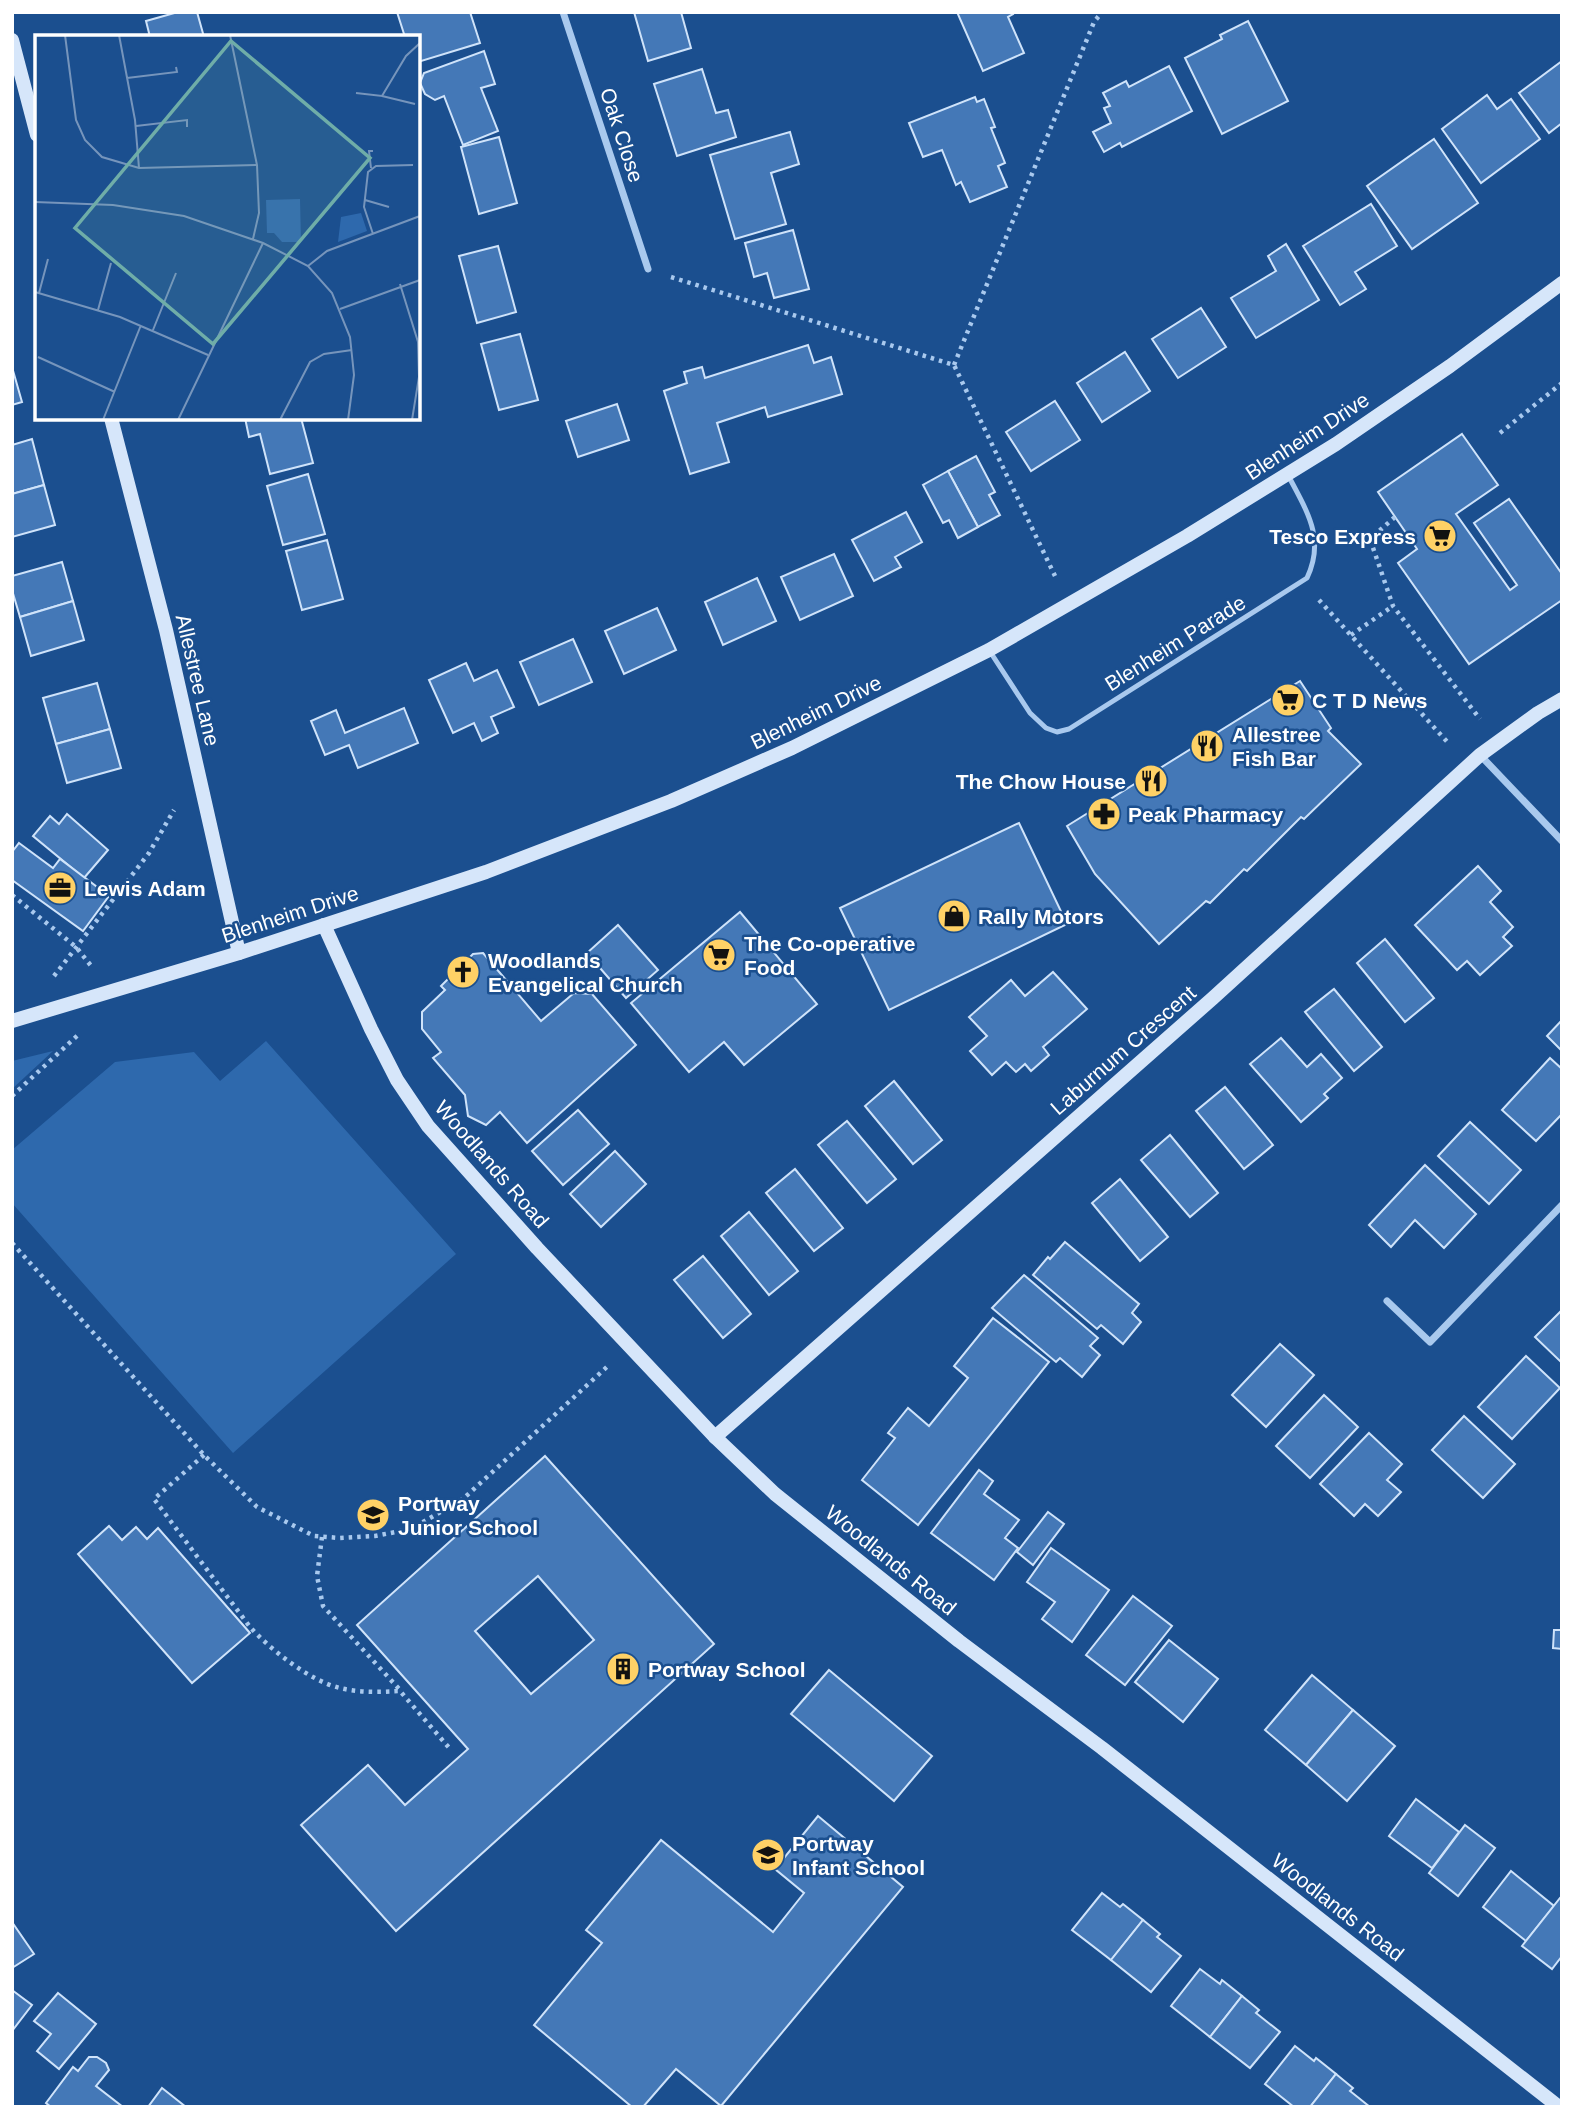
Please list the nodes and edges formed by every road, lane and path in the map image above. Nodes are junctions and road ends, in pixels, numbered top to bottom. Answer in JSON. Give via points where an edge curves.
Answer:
{"nodes":[{"id":1,"x":564,"y":12,"type":"edge"},
{"id":2,"x":1102,"y":12,"type":"edge"},
{"id":3,"x":12,"y":40,"type":"edge"},
{"id":4,"x":35,"y":127,"type":"edge"},
{"id":5,"x":648,"y":269,"type":"joint"},
{"id":6,"x":1562,"y":283,"type":"edge"},
{"id":7,"x":954,"y":365,"type":"junction"},
{"id":8,"x":1562,"y":383,"type":"edge"},
{"id":9,"x":112,"y":420,"type":"edge"},
{"id":10,"x":1500,"y":433,"type":"dead end"},
{"id":11,"x":1288,"y":475,"type":"junction"},
{"id":12,"x":1395,"y":517,"type":"dead end"},
{"id":13,"x":1302,"y":581,"type":"junction"},
{"id":14,"x":1069,"y":605,"type":"junction"},
{"id":15,"x":1393,"y":606,"type":"junction"},
{"id":16,"x":1350,"y":635,"type":"junction"},
{"id":17,"x":989,"y":650,"type":"junction"},
{"id":18,"x":1562,"y":699,"type":"edge"},
{"id":19,"x":1498,"y":743,"type":"junction"},
{"id":20,"x":1480,"y":755,"type":"junction"},
{"id":21,"x":1469,"y":766,"type":"junction"},
{"id":22,"x":197,"y":770,"type":"junction"},
{"id":23,"x":1562,"y":841,"type":"edge"},
{"id":24,"x":12,"y":895,"type":"edge"},
{"id":25,"x":324,"y":925,"type":"junction"},
{"id":26,"x":76,"y":947,"type":"junction"},
{"id":27,"x":239,"y":953,"type":"junction"},
{"id":28,"x":53,"y":978,"type":"dead end"},
{"id":29,"x":111,"y":991,"type":"junction"},
{"id":30,"x":12,"y":1021,"type":"edge"},
{"id":31,"x":12,"y":1096,"type":"edge"},
{"id":32,"x":1562,"y":1205,"type":"edge"},
{"id":33,"x":12,"y":1242,"type":"edge"},
{"id":34,"x":1387,"y":1301,"type":"dead end"},
{"id":35,"x":631,"y":1347,"type":"junction"},
{"id":36,"x":715,"y":1437,"type":"junction"},
{"id":37,"x":204,"y":1455,"type":"junction"},
{"id":38,"x":322,"y":1536,"type":"junction"},
{"id":39,"x":400,"y":1691,"type":"junction"},
{"id":40,"x":452,"y":1750,"type":"dead end"},
{"id":41,"x":1559,"y":2107,"type":"edge"}],
"edges":[{"from":1,"to":5,"type":"street","name":"Oak Close"},
{"from":2,"to":7,"type":"path","via":[[1094,22]]},
{"from":3,"to":4,"type":"street"},
{"from":5,"to":7,"type":"path"},
{"from":6,"to":11,"type":"street","name":"Blenheim Drive","via":[[1450,366]]},
{"from":7,"to":14,"type":"path"},
{"from":8,"to":10,"type":"path"},
{"from":9,"to":22,"type":"street","name":"Allestree Lane"},
{"from":11,"to":13,"type":"lane","via":[[1316,536],[1314,563]]},
{"from":11,"to":14,"type":"street","name":"Blenheim Drive"},
{"from":12,"to":15,"type":"path","via":[[1370,539]]},
{"from":13,"to":16,"type":"path"},
{"from":13,"to":17,"type":"lane","name":"Blenheim Parade","via":[[1069,729],[1057,732],[1030,713]]},
{"from":14,"to":17,"type":"street","name":"Blenheim Drive"},
{"from":15,"to":16,"type":"path"},
{"from":15,"to":19,"type":"path"},
{"from":16,"to":21,"type":"path"},
{"from":17,"to":25,"type":"street","name":"Blenheim Drive","via":[[792,748],[671,801],[486,872]]},
{"from":18,"to":19,"type":"street","name":"Laburnum Crescent"},
{"from":19,"to":20,"type":"street","name":"Laburnum Crescent"},
{"from":20,"to":21,"type":"street","name":"Laburnum Crescent"},
{"from":20,"to":23,"type":"street"},
{"from":21,"to":36,"type":"street","name":"Laburnum Crescent"},
{"from":22,"to":26,"type":"path","via":[[149,853]]},
{"from":22,"to":27,"type":"street","name":"Allestree Lane"},
{"from":24,"to":26,"type":"path"},
{"from":25,"to":27,"type":"street","name":"Blenheim Drive"},
{"from":25,"to":35,"type":"street","name":"Woodlands Road","via":[[397,1080],[428,1126]]},
{"from":26,"to":28,"type":"path"},
{"from":26,"to":29,"type":"path"},
{"from":27,"to":29,"type":"street","name":"Blenheim Drive"},
{"from":29,"to":30,"type":"street","name":"Blenheim Drive"},
{"from":29,"to":31,"type":"path","via":[[87,1027]]},
{"from":32,"to":34,"type":"street","via":[[1430,1342]]},
{"from":33,"to":37,"type":"path"},
{"from":35,"to":36,"type":"street","name":"Woodlands Road"},
{"from":35,"to":38,"type":"path","via":[[463,1499],[411,1528],[375,1536]]},
{"from":36,"to":41,"type":"street","name":"Woodlands Road","via":[[775,1494],[926,1615]]},
{"from":37,"to":38,"type":"path","via":[[257,1507]]},
{"from":37,"to":39,"type":"path","via":[[154,1499],[250,1628],[300,1669],[339,1688]]},
{"from":38,"to":39,"type":"path","via":[[317,1576],[323,1606]]},
{"from":39,"to":40,"type":"path"}]}
